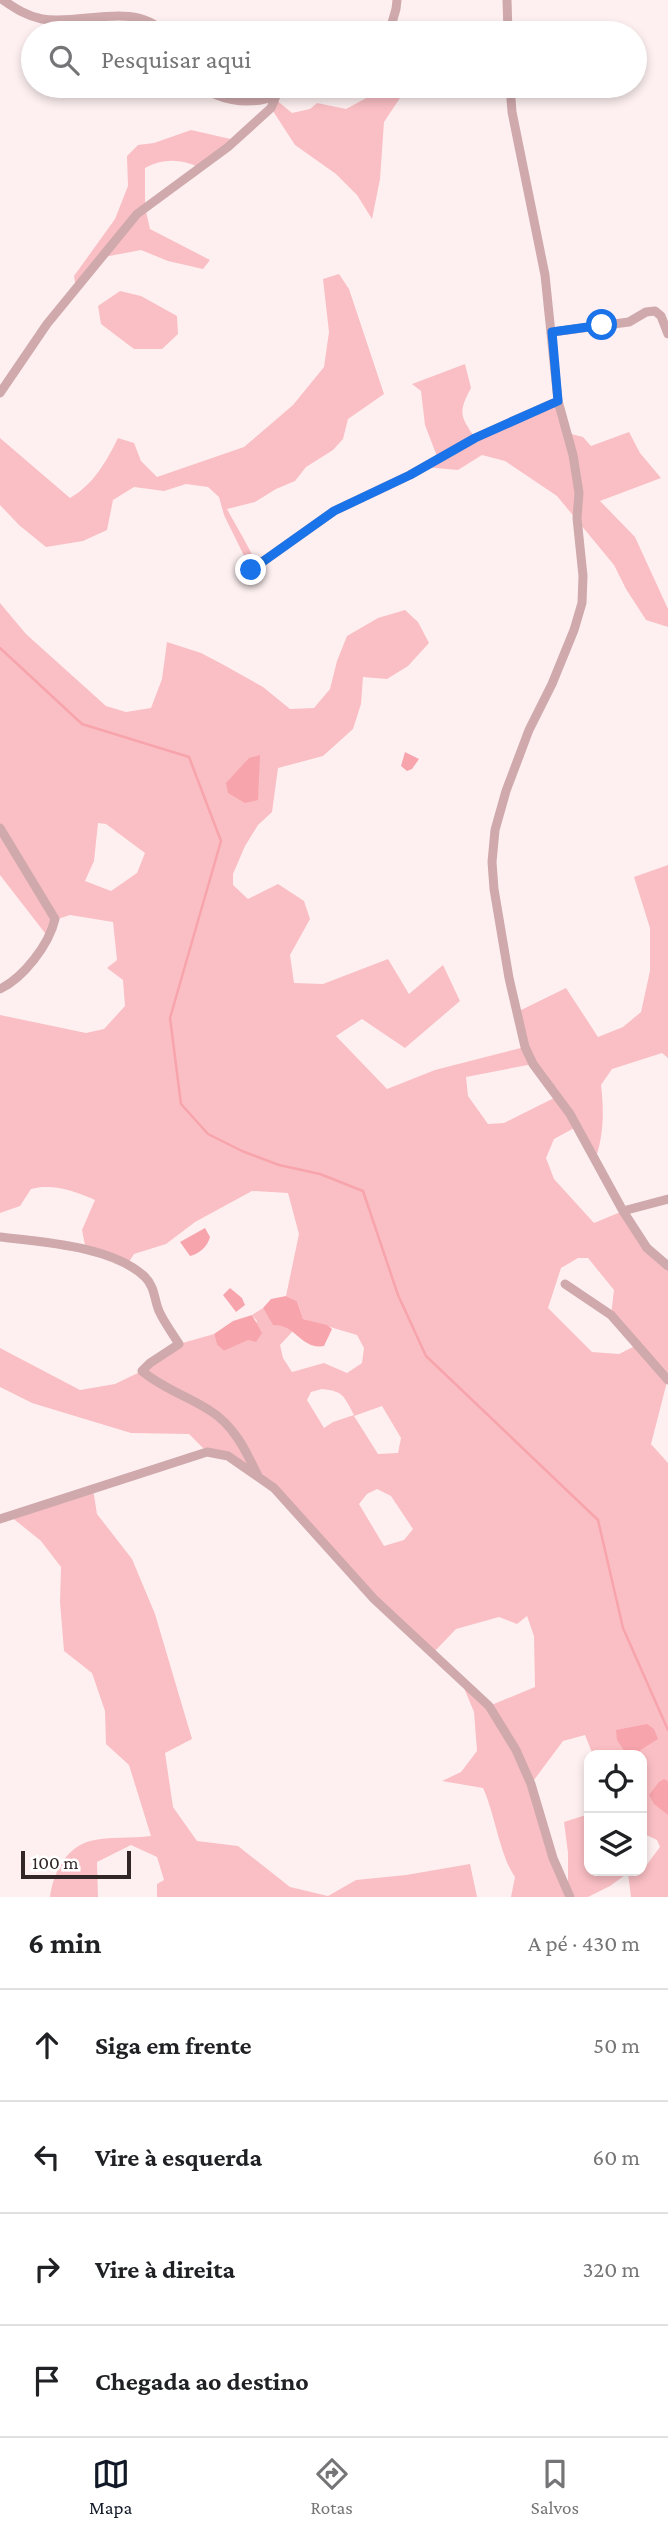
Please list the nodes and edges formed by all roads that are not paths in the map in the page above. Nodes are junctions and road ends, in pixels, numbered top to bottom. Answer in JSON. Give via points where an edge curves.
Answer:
{"nodes":[{"id":1,"x":3,"y":0,"type":"edge"},
{"id":2,"x":397,"y":0,"type":"edge"},
{"id":3,"x":507,"y":0,"type":"edge"},
{"id":4,"x":144,"y":21,"type":"edge"},
{"id":5,"x":393,"y":21,"type":"edge"},
{"id":6,"x":508,"y":21,"type":"edge"},
{"id":7,"x":228,"y":98,"type":"edge"},
{"id":8,"x":268,"y":98,"type":"edge"},
{"id":9,"x":275,"y":98,"type":"edge"},
{"id":10,"x":511,"y":98,"type":"edge"},
{"id":11,"x":552,"y":332,"type":"junction"},
{"id":12,"x":668,"y":334,"type":"edge"},
{"id":13,"x":0,"y":393,"type":"edge"},
{"id":14,"x":558,"y":401,"type":"junction"},
{"id":15,"x":251,"y":570,"type":"dead end"},
{"id":16,"x":0,"y":828,"type":"edge"},
{"id":17,"x":0,"y":989,"type":"edge"},
{"id":18,"x":668,"y":1199,"type":"edge"},
{"id":19,"x":622,"y":1211,"type":"junction"},
{"id":20,"x":0,"y":1237,"type":"edge"},
{"id":21,"x":668,"y":1266,"type":"edge"},
{"id":22,"x":565,"y":1284,"type":"dead end"},
{"id":23,"x":668,"y":1380,"type":"edge"},
{"id":24,"x":259,"y":1478,"type":"junction"},
{"id":25,"x":0,"y":1519,"type":"edge"},
{"id":26,"x":570,"y":1897,"type":"edge"}],
"edges":[{"from":1,"to":4,"type":"street","via":[[23,14],[45,19],[113,15]]},
{"from":2,"to":5,"type":"street"},
{"from":3,"to":6,"type":"street"},
{"from":7,"to":8,"type":"street"},
{"from":9,"to":13,"type":"street","via":[[271,108],[235,140],[137,214],[47,324]]},
{"from":10,"to":11,"type":"street"},
{"from":11,"to":12,"type":"street","via":[[629,322],[655,311]]},
{"from":11,"to":14,"type":"street"},
{"from":14,"to":15,"type":"street","via":[[334,511]]},
{"from":14,"to":19,"type":"street","via":[[579,493],[582,603],[506,791],[495,830],[494,889],[525,1047],[570,1114]]},
{"from":16,"to":17,"type":"street","via":[[55,919],[24,973]]},
{"from":18,"to":19,"type":"street"},
{"from":19,"to":21,"type":"street","via":[[647,1248]]},
{"from":20,"to":24,"type":"street","via":[[86,1250],[144,1276],[179,1344],[142,1371],[233,1429]]},
{"from":22,"to":23,"type":"street","via":[[611,1315]]},
{"from":24,"to":25,"type":"street","via":[[228,1456],[207,1452]]},
{"from":24,"to":26,"type":"street","via":[[274,1488],[374,1599],[489,1706],[531,1784],[552,1858]]}]}
